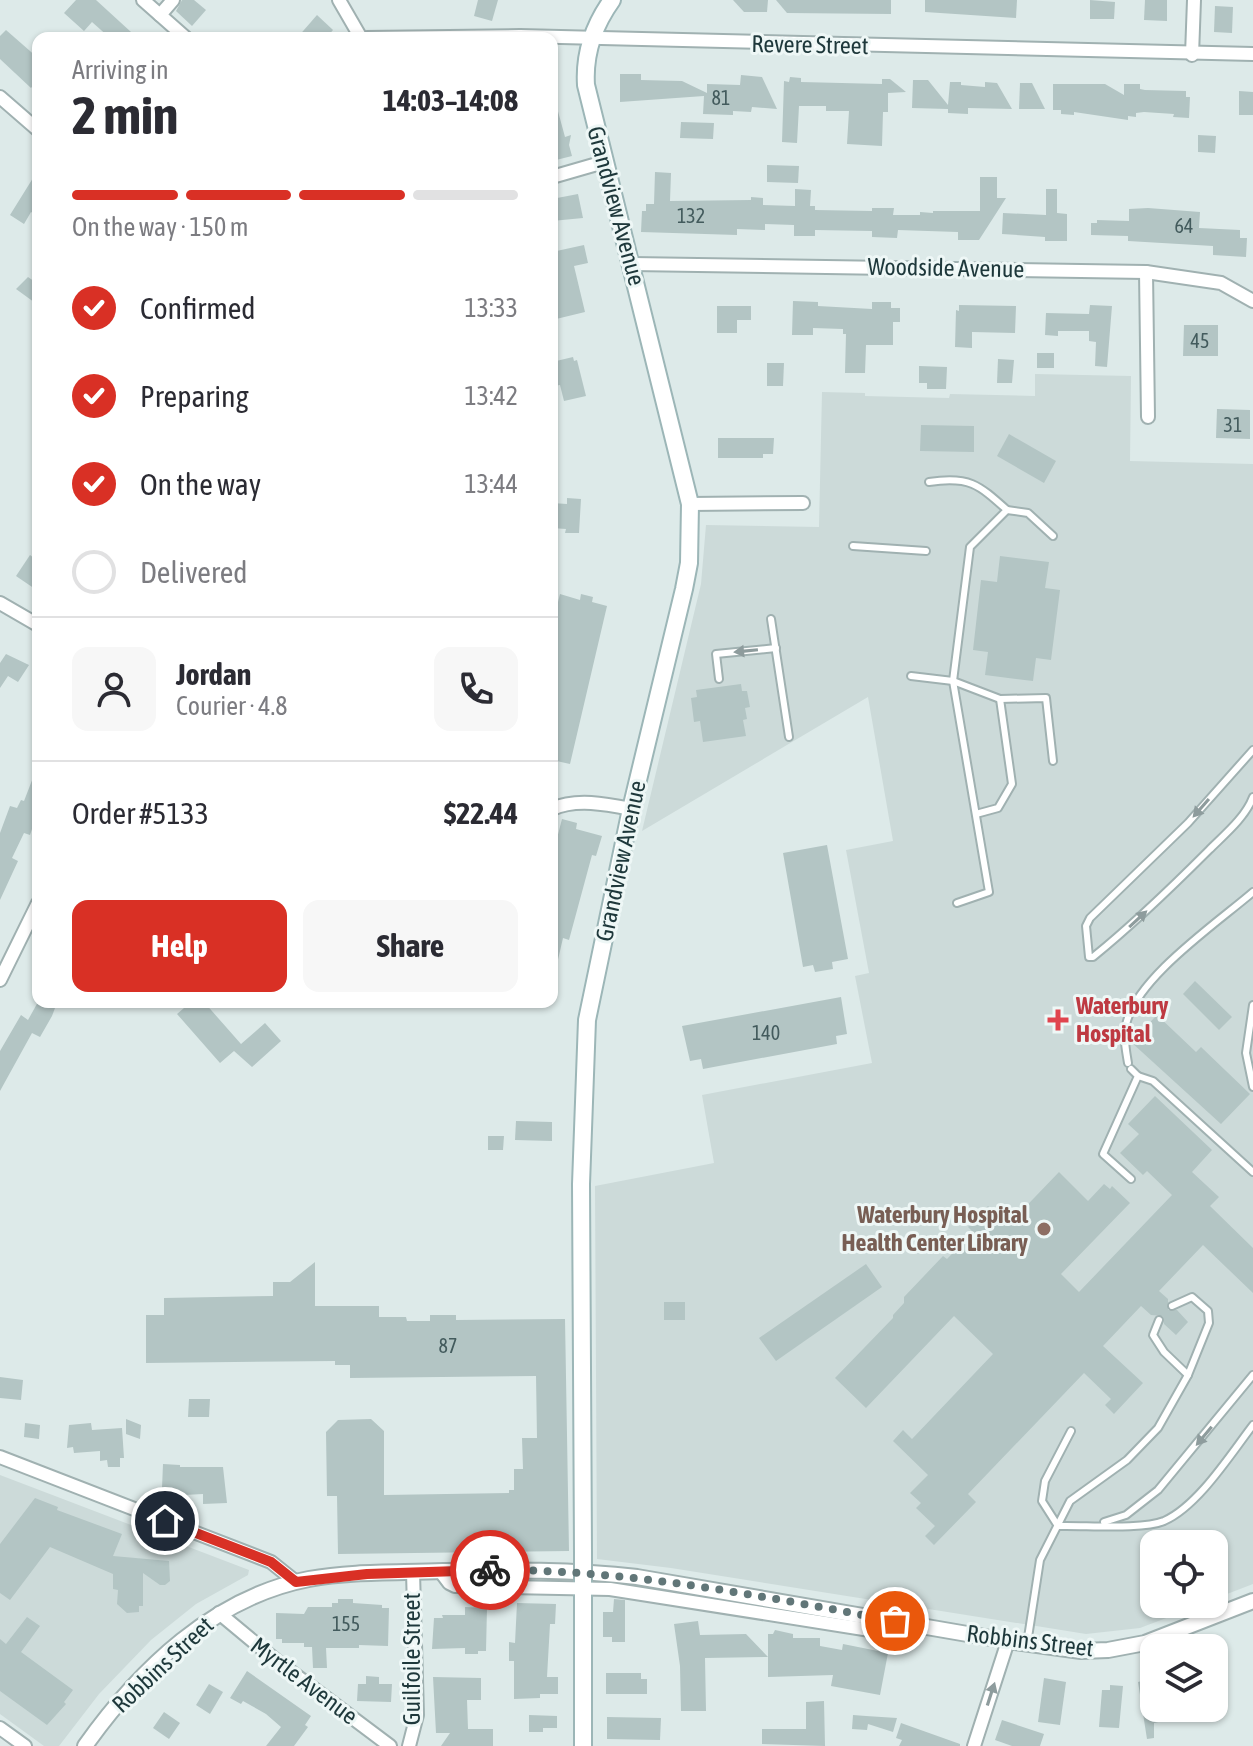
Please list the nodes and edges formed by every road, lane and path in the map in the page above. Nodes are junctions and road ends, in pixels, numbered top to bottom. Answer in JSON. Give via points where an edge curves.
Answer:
{"nodes":[{"id":1,"x":143,"y":0,"type":"edge"},
{"id":2,"x":173,"y":0,"type":"edge"},
{"id":3,"x":339,"y":0,"type":"edge"},
{"id":4,"x":1194,"y":0,"type":"edge"},
{"id":5,"x":604,"y":5,"type":"edge"},
{"id":6,"x":160,"y":15,"type":"junction"},
{"id":7,"x":179,"y":32,"type":"edge"},
{"id":8,"x":360,"y":32,"type":"edge"},
{"id":9,"x":558,"y":38,"type":"edge"},
{"id":10,"x":592,"y":39,"type":"junction"},
{"id":11,"x":1253,"y":54,"type":"edge"},
{"id":12,"x":1192,"y":55,"type":"junction"},
{"id":13,"x":0,"y":97,"type":"edge"},
{"id":14,"x":32,"y":125,"type":"edge"},
{"id":15,"x":604,"y":162,"type":"junction"},
{"id":16,"x":558,"y":175,"type":"edge"},
{"id":17,"x":632,"y":264,"type":"junction"},
{"id":18,"x":1146,"y":272,"type":"junction"},
{"id":19,"x":1253,"y":301,"type":"edge"},
{"id":20,"x":1148,"y":417,"type":"dead end"},
{"id":21,"x":929,"y":482,"type":"dead end"},
{"id":22,"x":803,"y":503,"type":"dead end"},
{"id":23,"x":690,"y":504,"type":"junction"},
{"id":24,"x":1007,"y":510,"type":"junction"},
{"id":25,"x":1053,"y":536,"type":"dead end"},
{"id":26,"x":853,"y":546,"type":"dead end"},
{"id":27,"x":926,"y":551,"type":"dead end"},
{"id":28,"x":0,"y":603,"type":"edge"},
{"id":29,"x":771,"y":619,"type":"dead end"},
{"id":30,"x":32,"y":622,"type":"edge"},
{"id":31,"x":776,"y":648,"type":"junction"},
{"id":32,"x":911,"y":676,"type":"dead end"},
{"id":33,"x":719,"y":679,"type":"dead end"},
{"id":34,"x":953,"y":681,"type":"junction"},
{"id":35,"x":1000,"y":699,"type":"junction"},
{"id":36,"x":789,"y":737,"type":"dead end"},
{"id":37,"x":1253,"y":750,"type":"edge"},
{"id":38,"x":1053,"y":761,"type":"dead end"},
{"id":39,"x":1253,"y":797,"type":"edge"},
{"id":40,"x":558,"y":807,"type":"edge"},
{"id":41,"x":631,"y":809,"type":"junction"},
{"id":42,"x":976,"y":814,"type":"junction"},
{"id":43,"x":1253,"y":892,"type":"edge"},
{"id":44,"x":957,"y":903,"type":"dead end"},
{"id":45,"x":32,"y":915,"type":"edge"},
{"id":46,"x":0,"y":980,"type":"edge"},
{"id":47,"x":1253,"y":1005,"type":"edge"},
{"id":48,"x":1138,"y":1076,"type":"junction"},
{"id":49,"x":1253,"y":1087,"type":"edge"},
{"id":50,"x":1253,"y":1172,"type":"edge"},
{"id":51,"x":1131,"y":1179,"type":"dead end"},
{"id":52,"x":1172,"y":1306,"type":"dead end"},
{"id":53,"x":1159,"y":1320,"type":"dead end"},
{"id":54,"x":1188,"y":1375,"type":"junction"},
{"id":55,"x":1253,"y":1375,"type":"edge"},
{"id":56,"x":1253,"y":1425,"type":"edge"},
{"id":57,"x":1071,"y":1431,"type":"dead end"},
{"id":58,"x":0,"y":1457,"type":"edge"},
{"id":59,"x":1097,"y":1524,"type":"junction"},
{"id":60,"x":1058,"y":1526,"type":"junction"},
{"id":61,"x":440,"y":1571,"type":"junction"},
{"id":62,"x":413,"y":1572,"type":"junction"},
{"id":63,"x":296,"y":1582,"type":"junction"},
{"id":64,"x":583,"y":1585,"type":"junction"},
{"id":65,"x":1253,"y":1601,"type":"edge"},
{"id":66,"x":219,"y":1613,"type":"junction"},
{"id":67,"x":895,"y":1621,"type":"junction"},
{"id":68,"x":1008,"y":1641,"type":"junction"},
{"id":69,"x":1027,"y":1644,"type":"junction"},
{"id":70,"x":0,"y":1728,"type":"edge"},
{"id":71,"x":25,"y":1746,"type":"edge"},
{"id":72,"x":85,"y":1746,"type":"edge"},
{"id":73,"x":390,"y":1746,"type":"edge"},
{"id":74,"x":409,"y":1746,"type":"edge"},
{"id":75,"x":583,"y":1746,"type":"edge"},
{"id":76,"x":974,"y":1746,"type":"edge"}],
"edges":[{"from":1,"to":6,"type":"street"},
{"from":2,"to":6,"type":"street"},
{"from":3,"to":8,"type":"street","name":"Revere Street"},
{"from":4,"to":12,"type":"street"},
{"from":5,"to":10,"type":"main road","name":"Grandview Avenue"},
{"from":6,"to":7,"type":"street"},
{"from":9,"to":10,"type":"street","name":"Revere Street"},
{"from":10,"to":12,"type":"street","name":"Revere Street"},
{"from":10,"to":15,"type":"main road","name":"Grandview Avenue","via":[[586,85]]},
{"from":11,"to":12,"type":"street","name":"Revere Street"},
{"from":13,"to":14,"type":"street"},
{"from":15,"to":16,"type":"street"},
{"from":15,"to":17,"type":"main road","name":"Grandview Avenue"},
{"from":17,"to":18,"type":"street","name":"Woodside Avenue"},
{"from":17,"to":23,"type":"main road","name":"Grandview Avenue"},
{"from":18,"to":19,"type":"street","name":"Woodside Avenue","via":[[1221,283]]},
{"from":18,"to":20,"type":"street"},
{"from":21,"to":24,"type":"lane","via":[[955,479],[979,485]]},
{"from":22,"to":23,"type":"street"},
{"from":23,"to":41,"type":"main road","name":"Grandview Avenue","via":[[687,576]]},
{"from":24,"to":25,"type":"lane","via":[[1028,513]]},
{"from":24,"to":34,"type":"lane","via":[[970,547]]},
{"from":26,"to":27,"type":"lane"},
{"from":28,"to":30,"type":"street"},
{"from":29,"to":31,"type":"lane"},
{"from":31,"to":33,"type":"lane","one_way":true,"via":[[716,654]]},
{"from":31,"to":36,"type":"lane"},
{"from":32,"to":34,"type":"lane"},
{"from":34,"to":35,"type":"lane"},
{"from":34,"to":42,"type":"lane"},
{"from":35,"to":38,"type":"lane","via":[[1046,698]]},
{"from":35,"to":42,"type":"lane","via":[[1012,784],[998,808]]},
{"from":37,"to":39,"type":"lane","one_way":true,"via":[[1188,823],[1090,918],[1089,957],[1183,876],[1234,825]]},
{"from":40,"to":41,"type":"street","via":[[597,802]]},
{"from":41,"to":64,"type":"main road","name":"Grandview Avenue","bridge":true,"via":[[587,1020],[581,1184]]},
{"from":42,"to":44,"type":"lane","via":[[989,892]]},
{"from":43,"to":48,"type":"lane","via":[[1156,974],[1135,1002],[1124,1030],[1130,1066]]},
{"from":45,"to":46,"type":"street"},
{"from":47,"to":49,"type":"lane","via":[[1246,1053]]},
{"from":48,"to":50,"type":"lane","via":[[1153,1081]]},
{"from":48,"to":51,"type":"lane","via":[[1103,1154]]},
{"from":52,"to":54,"type":"lane","via":[[1192,1297],[1208,1311],[1209,1323]]},
{"from":53,"to":54,"type":"lane","via":[[1153,1335]]},
{"from":54,"to":60,"type":"lane","via":[[1158,1428],[1127,1460],[1070,1501]]},
{"from":55,"to":59,"type":"lane","one_way":true,"via":[[1158,1490],[1126,1515]]},
{"from":56,"to":59,"type":"lane","via":[[1197,1496],[1166,1520],[1136,1526]]},
{"from":57,"to":60,"type":"lane","via":[[1045,1481],[1042,1501]]},
{"from":58,"to":63,"type":"street","via":[[271,1562]]},
{"from":59,"to":60,"type":"lane"},
{"from":60,"to":69,"type":"lane","via":[[1040,1560]]},
{"from":61,"to":62,"type":"street","name":"Robbins Street"},
{"from":61,"to":64,"type":"street","name":"Robbins Street","via":[[449,1583],[460,1586]]},
{"from":61,"to":67,"type":"street","name":"Robbins Street","via":[[614,1574]]},
{"from":62,"to":63,"type":"street","name":"Robbins Street"},
{"from":62,"to":74,"type":"street","name":"Guilfoile Street","via":[[417,1715]]},
{"from":63,"to":66,"type":"street","name":"Robbins Street"},
{"from":64,"to":67,"type":"street","name":"Robbins Street","via":[[870,1630]]},
{"from":64,"to":75,"type":"main road","name":"Grandview Avenue"},
{"from":65,"to":69,"type":"street","name":"Robbins Street","via":[[1121,1649],[1081,1651]]},
{"from":66,"to":72,"type":"street","name":"Robbins Street","via":[[144,1676]]},
{"from":66,"to":73,"type":"street","name":"Myrtle Avenue"},
{"from":67,"to":68,"type":"street","name":"Robbins Street"},
{"from":68,"to":69,"type":"street","name":"Robbins Street"},
{"from":76,"to":68,"type":"street","one_way":true},
{"from":70,"to":71,"type":"street"}]}
